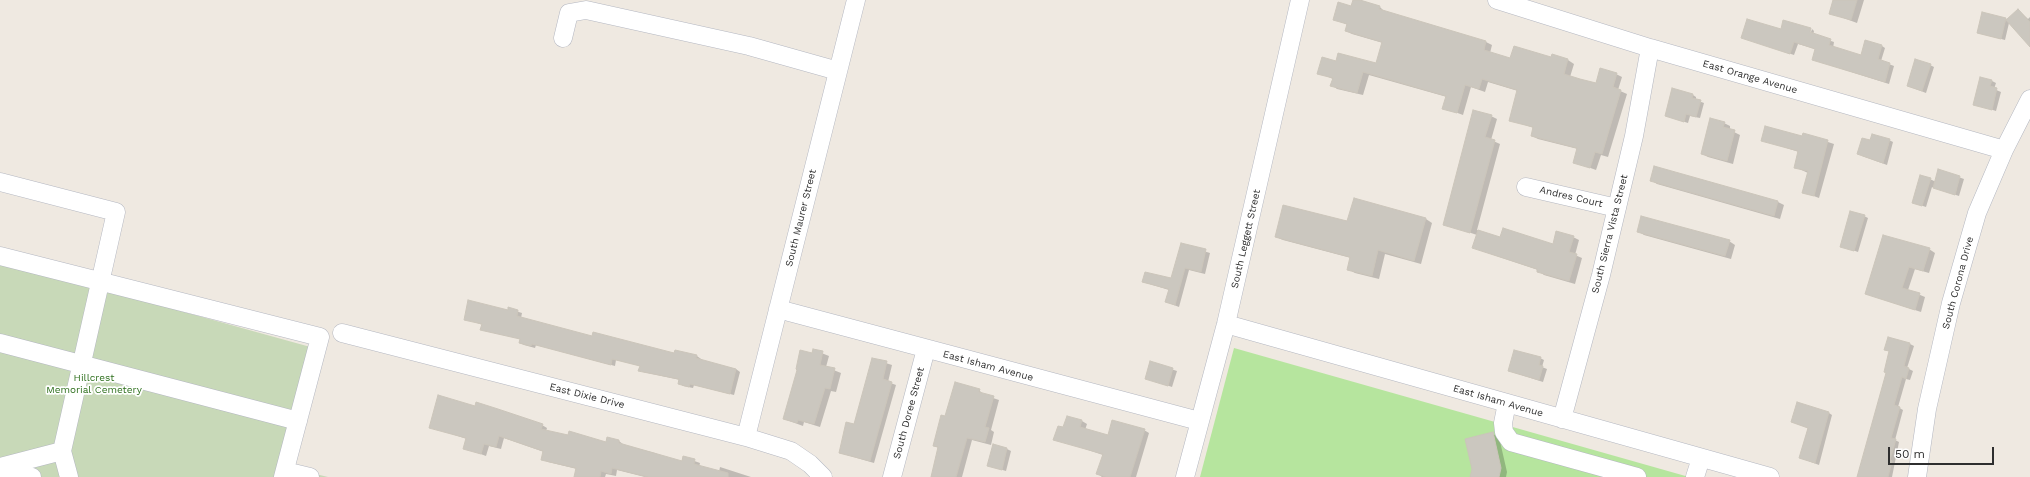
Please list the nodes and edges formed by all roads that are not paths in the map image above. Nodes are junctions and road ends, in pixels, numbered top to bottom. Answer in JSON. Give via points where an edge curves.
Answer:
{"nodes":[{"id":1,"x":856,"y":0,"type":"edge"},
{"id":2,"x":1300,"y":0,"type":"edge"},
{"id":3,"x":1497,"y":0,"type":"edge"},
{"id":4,"x":563,"y":38,"type":"dead end"},
{"id":5,"x":1650,"y":48,"type":"junction"},
{"id":6,"x":838,"y":71,"type":"junction"},
{"id":7,"x":2030,"y":99,"type":"edge"},
{"id":8,"x":2004,"y":150,"type":"junction"},
{"id":9,"x":0,"y":182,"type":"edge"},
{"id":10,"x":1526,"y":187,"type":"dead end"},
{"id":11,"x":1617,"y":208,"type":"junction"},
{"id":12,"x":0,"y":256,"type":"edge"},
{"id":13,"x":101,"y":281,"type":"junction"},
{"id":14,"x":778,"y":309,"type":"junction"},
{"id":15,"x":1226,"y":324,"type":"junction"},
{"id":16,"x":342,"y":333,"type":"dead end"},
{"id":17,"x":0,"y":343,"type":"edge"},
{"id":18,"x":926,"y":349,"type":"junction"},
{"id":19,"x":82,"y":365,"type":"junction"},
{"id":20,"x":1507,"y":403,"type":"junction"},
{"id":21,"x":1562,"y":419,"type":"junction"},
{"id":22,"x":298,"y":421,"type":"junction"},
{"id":23,"x":1199,"y":421,"type":"junction"},
{"id":24,"x":746,"y":437,"type":"junction"},
{"id":25,"x":62,"y":451,"type":"junction"},
{"id":26,"x":1701,"y":458,"type":"junction"},
{"id":27,"x":0,"y":469,"type":"edge"},
{"id":28,"x":284,"y":474,"type":"edge"},
{"id":29,"x":6,"y":477,"type":"edge"},
{"id":30,"x":32,"y":477,"type":"edge"},
{"id":31,"x":69,"y":477,"type":"edge"},
{"id":32,"x":310,"y":477,"type":"edge"},
{"id":33,"x":823,"y":477,"type":"edge"},
{"id":34,"x":892,"y":477,"type":"edge"},
{"id":35,"x":1185,"y":477,"type":"edge"},
{"id":36,"x":1637,"y":477,"type":"edge"},
{"id":37,"x":1695,"y":477,"type":"edge"},
{"id":38,"x":1770,"y":477,"type":"edge"},
{"id":39,"x":1917,"y":477,"type":"edge"}],
"edges":[{"from":1,"to":6,"type":"street","name":"South Maurer Street"},
{"from":2,"to":15,"type":"street","name":"South Leggett Street"},
{"from":3,"to":5,"type":"street","name":"East Orange Avenue"},
{"from":4,"to":6,"type":"street","via":[[569,13],[586,10],[741,44]]},
{"from":5,"to":8,"type":"street","name":"East Orange Avenue"},
{"from":5,"to":11,"type":"street","name":"South Sierra Vista Street","via":[[1634,136]]},
{"from":6,"to":14,"type":"street","name":"South Maurer Street"},
{"from":7,"to":8,"type":"street","name":"South Corona Drive"},
{"from":8,"to":39,"type":"street","name":"South Corona Drive","via":[[1977,213],[1951,303],[1927,409]]},
{"from":9,"to":13,"type":"street","via":[[116,212]]},
{"from":10,"to":11,"type":"street","name":"Andres Court"},
{"from":11,"to":21,"type":"street","name":"South Sierra Vista Street"},
{"from":12,"to":13,"type":"street"},
{"from":13,"to":19,"type":"street"},
{"from":13,"to":22,"type":"street","via":[[320,337]]},
{"from":14,"to":18,"type":"street","name":"East Isham Avenue"},
{"from":14,"to":24,"type":"street","name":"South Maurer Street"},
{"from":15,"to":20,"type":"street","name":"East Isham Avenue"},
{"from":15,"to":23,"type":"street","name":"South Leggett Street"},
{"from":16,"to":24,"type":"street","name":"East Dixie Drive"},
{"from":17,"to":19,"type":"street"},
{"from":18,"to":23,"type":"street","name":"East Isham Avenue"},
{"from":18,"to":34,"type":"street","name":"South Doree Street"},
{"from":19,"to":22,"type":"street"},
{"from":19,"to":25,"type":"street"},
{"from":20,"to":21,"type":"street","name":"East Isham Avenue"},
{"from":20,"to":36,"type":"street","via":[[1504,432],[1512,442]]},
{"from":21,"to":26,"type":"street","name":"East Isham Avenue"},
{"from":22,"to":28,"type":"street"},
{"from":23,"to":35,"type":"street","name":"South Leggett Street"},
{"from":24,"to":33,"type":"street","name":"East Dixie Drive","via":[[791,451]]},
{"from":25,"to":27,"type":"street"},
{"from":25,"to":31,"type":"street"},
{"from":26,"to":37,"type":"street"},
{"from":26,"to":38,"type":"street","name":"East Isham Avenue"},
{"from":27,"to":29,"type":"street"},
{"from":27,"to":30,"type":"street"},
{"from":28,"to":32,"type":"street"}]}
